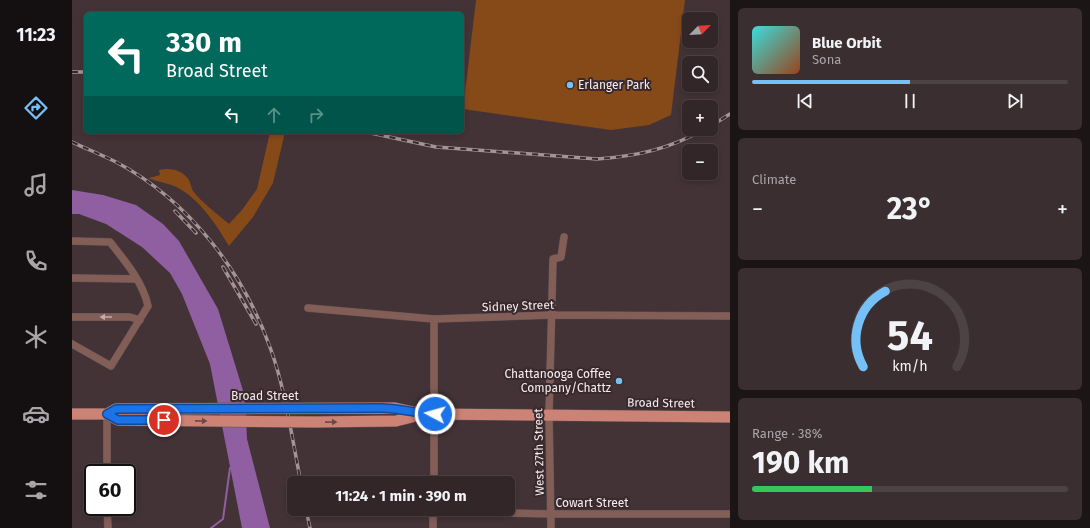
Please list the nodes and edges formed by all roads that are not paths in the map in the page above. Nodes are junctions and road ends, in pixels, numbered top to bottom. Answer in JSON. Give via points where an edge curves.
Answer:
{"nodes":[{"id":1,"x":564,"y":237,"type":"dead end"},
{"id":2,"x":72,"y":241,"type":"edge"},
{"id":3,"x":72,"y":278,"type":"edge"},
{"id":4,"x":136,"y":279,"type":"junction"},
{"id":5,"x":308,"y":308,"type":"dead end"},
{"id":6,"x":552,"y":315,"type":"junction"},
{"id":7,"x":730,"y":316,"type":"edge"},
{"id":8,"x":72,"y":317,"type":"edge"},
{"id":9,"x":434,"y":319,"type":"junction"},
{"id":10,"x":140,"y":320,"type":"junction"},
{"id":11,"x":72,"y":344,"type":"edge"},
{"id":12,"x":72,"y":414,"type":"edge"},
{"id":13,"x":107,"y":414,"type":"junction"},
{"id":14,"x":430,"y":414,"type":"junction"},
{"id":15,"x":549,"y":415,"type":"junction"},
{"id":16,"x":730,"y":417,"type":"edge"},
{"id":17,"x":107,"y":464,"type":"edge"},
{"id":18,"x":434,"y":476,"type":"edge"},
{"id":19,"x":515,"y":513,"type":"edge"},
{"id":20,"x":551,"y":514,"type":"junction"},
{"id":21,"x":730,"y":514,"type":"edge"},
{"id":22,"x":107,"y":516,"type":"edge"},
{"id":23,"x":433,"y":516,"type":"edge"},
{"id":24,"x":108,"y":528,"type":"edge"},
{"id":25,"x":433,"y":528,"type":"edge"},
{"id":26,"x":551,"y":528,"type":"edge"}],
"edges":[{"from":1,"to":6,"type":"street","name":"West 27th Street","via":[[561,256],[553,259]]},
{"from":2,"to":4,"type":"street","via":[[110,242]]},
{"from":3,"to":4,"type":"street"},
{"from":4,"to":10,"type":"street","via":[[145,293],[148,306]]},
{"from":5,"to":9,"type":"street","name":"Sidney Street"},
{"from":6,"to":7,"type":"street","name":"Sidney Street"},
{"from":6,"to":9,"type":"street","name":"Sidney Street"},
{"from":6,"to":15,"type":"street","name":"West 27th Street"},
{"from":10,"to":8,"type":"street","one_way":true,"via":[[130,317]]},
{"from":9,"to":14,"type":"street"},
{"from":10,"to":11,"type":"street","via":[[111,366]]},
{"from":12,"to":13,"type":"main road","name":"Broad Street"},
{"from":13,"to":14,"type":"main road","name":"Broad Street","bridge":true,"via":[[116,409],[395,408]]},
{"from":13,"to":17,"type":"street"},
{"from":14,"to":15,"type":"main road","name":"Broad Street"},
{"from":14,"to":18,"type":"street"},
{"from":15,"to":16,"type":"main road","name":"Broad Street"},
{"from":15,"to":20,"type":"street","name":"West 27th Street"},
{"from":19,"to":20,"type":"street","name":"Cowart Street"},
{"from":20,"to":21,"type":"street","name":"Cowart Street"},
{"from":20,"to":26,"type":"street","name":"West 27th Street"},
{"from":22,"to":24,"type":"street"},
{"from":23,"to":25,"type":"street"}]}
